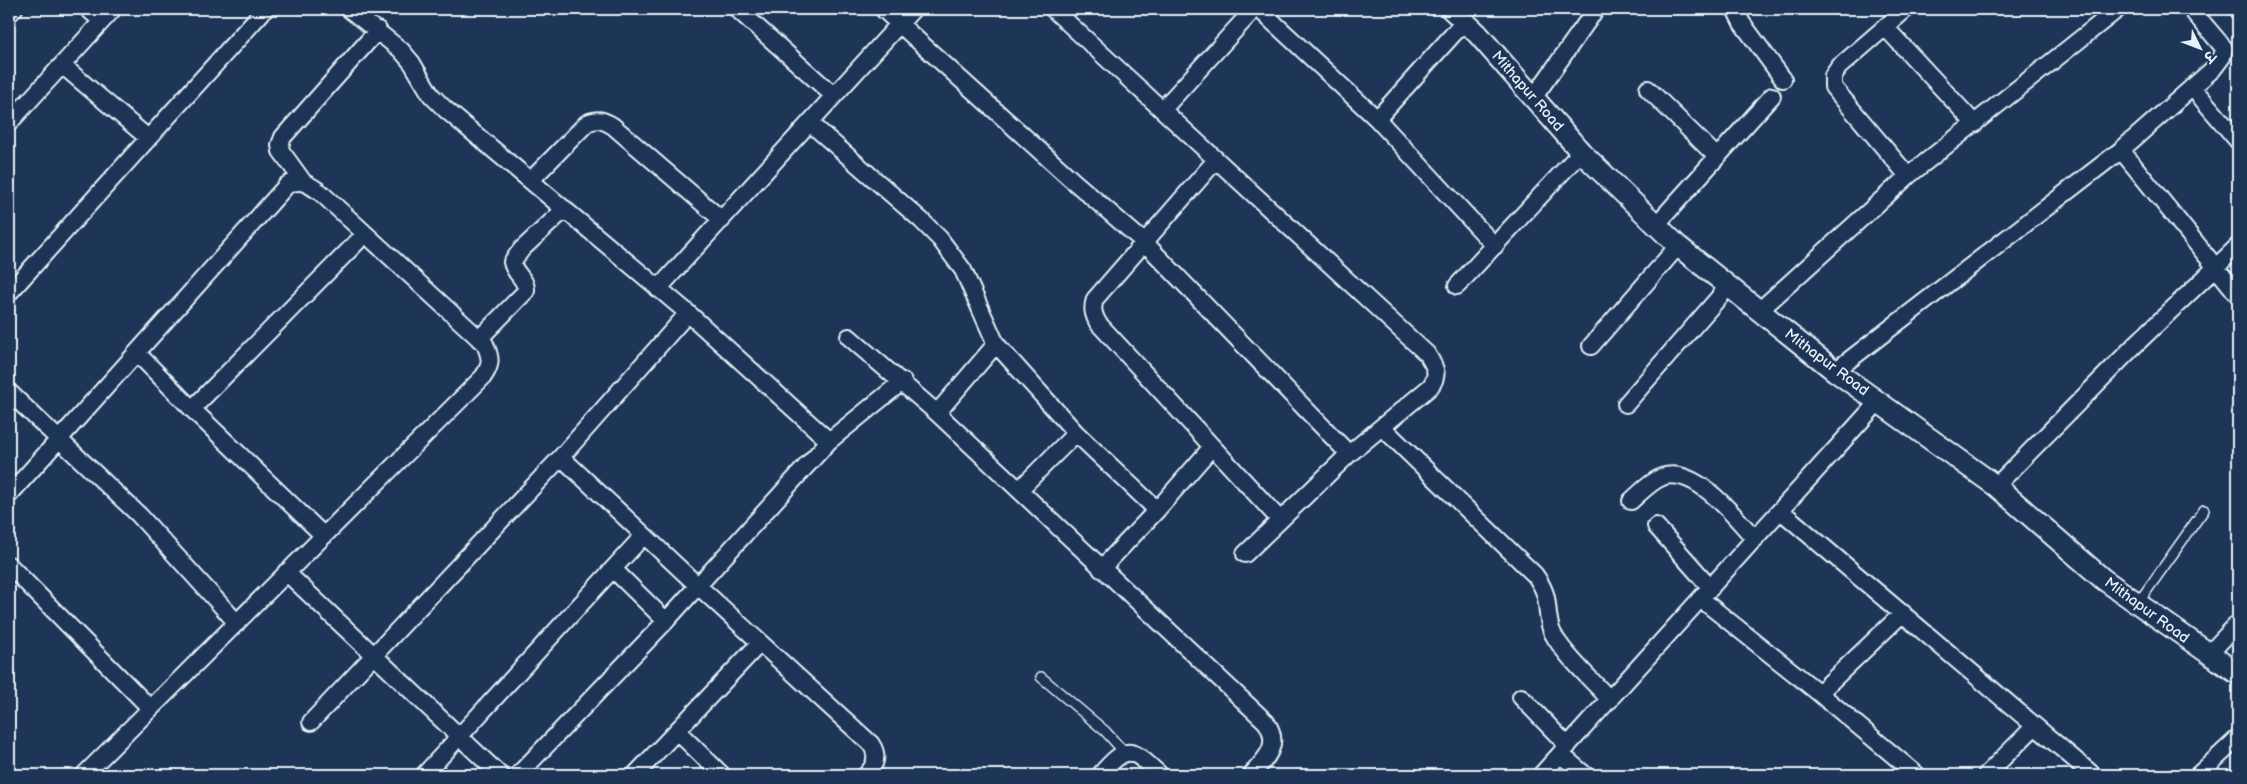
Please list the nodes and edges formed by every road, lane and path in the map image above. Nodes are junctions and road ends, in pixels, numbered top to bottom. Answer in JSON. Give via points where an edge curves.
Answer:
{"nodes":[{"id":1,"x":14,"y":9,"type":"edge"},
{"id":2,"x":88,"y":9,"type":"edge"},
{"id":3,"x":265,"y":9,"type":"edge"},
{"id":4,"x":349,"y":9,"type":"edge"},
{"id":5,"x":736,"y":9,"type":"edge"},
{"id":6,"x":883,"y":9,"type":"edge"},
{"id":7,"x":913,"y":9,"type":"edge"},
{"id":8,"x":1053,"y":9,"type":"edge"},
{"id":9,"x":1254,"y":9,"type":"edge"},
{"id":10,"x":1260,"y":9,"type":"edge"},
{"id":11,"x":1596,"y":9,"type":"edge"},
{"id":12,"x":1735,"y":9,"type":"edge"},
{"id":13,"x":1906,"y":9,"type":"edge"},
{"id":14,"x":2118,"y":9,"type":"edge"},
{"id":15,"x":2191,"y":9,"type":"edge"},
{"id":16,"x":9,"y":14,"type":"edge"},
{"id":17,"x":107,"y":15,"type":"edge"},
{"id":18,"x":1458,"y":15,"type":"edge"},
{"id":19,"x":900,"y":24,"type":"junction"},
{"id":20,"x":1885,"y":26,"type":"junction"},
{"id":21,"x":378,"y":30,"type":"junction"},
{"id":22,"x":62,"y":64,"type":"junction"},
{"id":23,"x":1783,"y":79,"type":"dead end"},
{"id":24,"x":2192,"y":87,"type":"junction"},
{"id":25,"x":1648,"y":89,"type":"dead end"},
{"id":26,"x":833,"y":95,"type":"junction"},
{"id":27,"x":1772,"y":96,"type":"dead end"},
{"id":28,"x":1534,"y":97,"type":"junction"},
{"id":29,"x":1163,"y":109,"type":"junction"},
{"id":30,"x":1377,"y":119,"type":"junction"},
{"id":31,"x":9,"y":123,"type":"edge"},
{"id":32,"x":810,"y":123,"type":"junction"},
{"id":33,"x":1975,"y":124,"type":"junction"},
{"id":34,"x":148,"y":138,"type":"junction"},
{"id":35,"x":2238,"y":141,"type":"edge"},
{"id":36,"x":2121,"y":150,"type":"junction"},
{"id":37,"x":1581,"y":152,"type":"junction"},
{"id":38,"x":1718,"y":157,"type":"junction"},
{"id":39,"x":1216,"y":160,"type":"junction"},
{"id":40,"x":1908,"y":176,"type":"junction"},
{"id":41,"x":302,"y":180,"type":"junction"},
{"id":42,"x":531,"y":180,"type":"junction"},
{"id":43,"x":565,"y":209,"type":"junction"},
{"id":44,"x":722,"y":220,"type":"junction"},
{"id":45,"x":1656,"y":225,"type":"junction"},
{"id":46,"x":365,"y":234,"type":"junction"},
{"id":47,"x":1145,"y":242,"type":"junction"},
{"id":48,"x":1495,"y":246,"type":"junction"},
{"id":49,"x":1678,"y":246,"type":"junction"},
{"id":50,"x":2238,"y":246,"type":"edge"},
{"id":51,"x":2215,"y":268,"type":"junction"},
{"id":52,"x":1457,"y":286,"type":"dead end"},
{"id":53,"x":1728,"y":287,"type":"junction"},
{"id":54,"x":658,"y":288,"type":"junction"},
{"id":55,"x":9,"y":293,"type":"edge"},
{"id":56,"x":2238,"y":295,"type":"edge"},
{"id":57,"x":1759,"y":311,"type":"junction"},
{"id":58,"x":688,"y":313,"type":"junction"},
{"id":59,"x":850,"y":337,"type":"dead end"},
{"id":60,"x":479,"y":339,"type":"junction"},
{"id":61,"x":996,"y":344,"type":"junction"},
{"id":62,"x":1590,"y":346,"type":"dead end"},
{"id":63,"x":137,"y":353,"type":"junction"},
{"id":64,"x":1836,"y":371,"type":"junction"},
{"id":65,"x":903,"y":381,"type":"junction"},
{"id":66,"x":9,"y":392,"type":"edge"},
{"id":67,"x":1879,"y":401,"type":"junction"},
{"id":68,"x":1626,"y":404,"type":"dead end"},
{"id":69,"x":192,"y":409,"type":"junction"},
{"id":70,"x":937,"y":412,"type":"junction"},
{"id":71,"x":1382,"y":427,"type":"junction"},
{"id":72,"x":1076,"y":433,"type":"junction"},
{"id":73,"x":59,"y":440,"type":"junction"},
{"id":74,"x":829,"y":441,"type":"junction"},
{"id":75,"x":1211,"y":448,"type":"junction"},
{"id":76,"x":1349,"y":454,"type":"junction"},
{"id":77,"x":561,"y":457,"type":"junction"},
{"id":78,"x":1996,"y":486,"type":"junction"},
{"id":79,"x":1019,"y":490,"type":"junction"},
{"id":80,"x":9,"y":495,"type":"edge"},
{"id":81,"x":1631,"y":501,"type":"dead end"},
{"id":82,"x":1157,"y":510,"type":"junction"},
{"id":83,"x":2204,"y":510,"type":"dead end"},
{"id":84,"x":1781,"y":511,"type":"junction"},
{"id":85,"x":1280,"y":520,"type":"junction"},
{"id":86,"x":1656,"y":526,"type":"dead end"},
{"id":87,"x":644,"y":535,"type":"junction"},
{"id":88,"x":324,"y":536,"type":"junction"},
{"id":89,"x":1755,"y":539,"type":"junction"},
{"id":90,"x":1245,"y":554,"type":"dead end"},
{"id":91,"x":9,"y":566,"type":"edge"},
{"id":92,"x":613,"y":569,"type":"junction"},
{"id":93,"x":1101,"y":569,"type":"junction"},
{"id":94,"x":286,"y":572,"type":"junction"},
{"id":95,"x":697,"y":585,"type":"junction"},
{"id":96,"x":1706,"y":594,"type":"junction"},
{"id":97,"x":2138,"y":603,"type":"junction"},
{"id":98,"x":1903,"y":613,"type":"junction"},
{"id":99,"x":666,"y":621,"type":"junction"},
{"id":100,"x":237,"y":623,"type":"junction"},
{"id":101,"x":2238,"y":623,"type":"edge"},
{"id":102,"x":760,"y":643,"type":"junction"},
{"id":103,"x":2209,"y":654,"type":"junction"},
{"id":104,"x":373,"y":657,"type":"junction"},
{"id":105,"x":2238,"y":674,"type":"edge"},
{"id":106,"x":1041,"y":677,"type":"dead end"},
{"id":107,"x":1820,"y":693,"type":"junction"},
{"id":108,"x":1521,"y":697,"type":"dead end"},
{"id":109,"x":1610,"y":700,"type":"junction"},
{"id":110,"x":150,"y":708,"type":"junction"},
{"id":111,"x":311,"y":722,"type":"dead end"},
{"id":112,"x":2035,"y":726,"type":"junction"},
{"id":113,"x":678,"y":732,"type":"junction"},
{"id":114,"x":460,"y":738,"type":"junction"},
{"id":115,"x":2238,"y":738,"type":"edge"},
{"id":116,"x":1564,"y":750,"type":"junction"},
{"id":117,"x":1125,"y":752,"type":"junction"},
{"id":118,"x":84,"y":775,"type":"edge"},
{"id":119,"x":424,"y":775,"type":"edge"},
{"id":120,"x":500,"y":775,"type":"edge"},
{"id":121,"x":518,"y":775,"type":"edge"},
{"id":122,"x":635,"y":775,"type":"edge"},
{"id":123,"x":722,"y":775,"type":"edge"},
{"id":124,"x":866,"y":775,"type":"edge"},
{"id":125,"x":1100,"y":775,"type":"edge"},
{"id":126,"x":1160,"y":775,"type":"edge"},
{"id":127,"x":1251,"y":775,"type":"edge"},
{"id":128,"x":1541,"y":775,"type":"edge"},
{"id":129,"x":1585,"y":775,"type":"edge"},
{"id":130,"x":1917,"y":775,"type":"edge"},
{"id":131,"x":1986,"y":775,"type":"edge"},
{"id":132,"x":2093,"y":775,"type":"edge"},
{"id":133,"x":2198,"y":775,"type":"edge"}],
"edges":[{"from":1,"to":16,"type":"street"},
{"from":2,"to":17,"type":"street"},
{"from":3,"to":34,"type":"street"},
{"from":4,"to":21,"type":"street"},
{"from":5,"to":26,"type":"street"},
{"from":6,"to":19,"type":"street"},
{"from":7,"to":19,"type":"street"},
{"from":8,"to":29,"type":"street"},
{"from":9,"to":29,"type":"street"},
{"from":10,"to":30,"type":"street"},
{"from":11,"to":28,"type":"street"},
{"from":12,"to":23,"type":"street"},
{"from":13,"to":20,"type":"street"},
{"from":14,"to":33,"type":"street"},
{"from":15,"to":24,"type":"street","via":[[2224,48],[2213,69]]},
{"from":17,"to":22,"type":"street"},
{"from":18,"to":28,"type":"street","name":"Mithapur Road"},
{"from":18,"to":30,"type":"street"},
{"from":19,"to":26,"type":"street"},
{"from":19,"to":47,"type":"street"},
{"from":20,"to":33,"type":"street"},
{"from":20,"to":40,"type":"street","via":[[1839,67],[1833,76],[1832,87]]},
{"from":21,"to":41,"type":"street","via":[[283,137],[281,151]]},
{"from":21,"to":42,"type":"street","via":[[412,64],[431,95],[445,109]]},
{"from":22,"to":31,"type":"street"},
{"from":22,"to":34,"type":"street"},
{"from":24,"to":35,"type":"street"},
{"from":24,"to":36,"type":"street"},
{"from":25,"to":38,"type":"street"},
{"from":26,"to":32,"type":"street"},
{"from":27,"to":38,"type":"street"},
{"from":28,"to":37,"type":"street","name":"Mithapur Road"},
{"from":29,"to":39,"type":"street"},
{"from":30,"to":48,"type":"street"},
{"from":32,"to":44,"type":"street"},
{"from":32,"to":61,"type":"street","via":[[940,240],[963,270]]},
{"from":33,"to":40,"type":"street"},
{"from":34,"to":55,"type":"street"},
{"from":36,"to":51,"type":"street"},
{"from":36,"to":64,"type":"street"},
{"from":37,"to":45,"type":"street","name":"Mithapur Road"},
{"from":37,"to":48,"type":"street"},
{"from":38,"to":45,"type":"street"},
{"from":39,"to":47,"type":"street"},
{"from":39,"to":71,"type":"street","via":[[1427,354],[1434,365],[1436,380]]},
{"from":40,"to":57,"type":"street"},
{"from":41,"to":46,"type":"street","via":[[320,192]]},
{"from":41,"to":63,"type":"street","via":[[287,185]]},
{"from":42,"to":43,"type":"street"},
{"from":42,"to":44,"type":"street","via":[[587,123],[602,120]]},
{"from":43,"to":54,"type":"street"},
{"from":43,"to":60,"type":"street","via":[[512,262],[524,281],[526,291]]},
{"from":44,"to":54,"type":"street"},
{"from":45,"to":49,"type":"street","name":"Mithapur Road"},
{"from":46,"to":60,"type":"street"},
{"from":46,"to":69,"type":"street"},
{"from":47,"to":75,"type":"street","via":[[1096,299],[1094,316]]},
{"from":47,"to":76,"type":"street"},
{"from":48,"to":52,"type":"street"},
{"from":49,"to":53,"type":"street","name":"Mithapur Road"},
{"from":49,"to":62,"type":"street"},
{"from":50,"to":51,"type":"street"},
{"from":51,"to":56,"type":"street"},
{"from":51,"to":78,"type":"street"},
{"from":53,"to":57,"type":"street","name":"Mithapur Road"},
{"from":53,"to":68,"type":"street"},
{"from":54,"to":58,"type":"street"},
{"from":57,"to":64,"type":"street","name":"Mithapur Road"},
{"from":58,"to":74,"type":"street"},
{"from":58,"to":77,"type":"street"},
{"from":59,"to":65,"type":"street"},
{"from":60,"to":88,"type":"street","via":[[491,358],[490,367],[483,377]]},
{"from":61,"to":70,"type":"street"},
{"from":61,"to":72,"type":"street"},
{"from":63,"to":69,"type":"street"},
{"from":63,"to":73,"type":"street"},
{"from":64,"to":67,"type":"street","name":"Mithapur Road"},
{"from":65,"to":70,"type":"street"},
{"from":65,"to":74,"type":"street"},
{"from":66,"to":73,"type":"street"},
{"from":67,"to":78,"type":"street","name":"Mithapur Road"},
{"from":67,"to":84,"type":"street"},
{"from":69,"to":88,"type":"street"},
{"from":70,"to":79,"type":"street"},
{"from":71,"to":76,"type":"street"},
{"from":71,"to":109,"type":"street","via":[[1535,575],[1546,590],[1551,629],[1558,642]]},
{"from":72,"to":79,"type":"street"},
{"from":72,"to":82,"type":"street"},
{"from":73,"to":80,"type":"street"},
{"from":73,"to":100,"type":"street","via":[[138,515]]},
{"from":74,"to":95,"type":"street"},
{"from":75,"to":82,"type":"street"},
{"from":75,"to":85,"type":"street"},
{"from":76,"to":85,"type":"street"},
{"from":77,"to":87,"type":"street"},
{"from":77,"to":104,"type":"street"},
{"from":78,"to":97,"type":"street","name":"Mithapur Road","via":[[2103,579]]},
{"from":79,"to":93,"type":"street"},
{"from":81,"to":89,"type":"street","via":[[1661,478],[1679,477],[1709,490]]},
{"from":82,"to":93,"type":"street"},
{"from":83,"to":97,"type":"lane"},
{"from":84,"to":89,"type":"street"},
{"from":84,"to":98,"type":"street"},
{"from":85,"to":90,"type":"street"},
{"from":86,"to":96,"type":"street"},
{"from":87,"to":92,"type":"street"},
{"from":87,"to":95,"type":"street"},
{"from":88,"to":94,"type":"street"},
{"from":89,"to":96,"type":"street"},
{"from":91,"to":110,"type":"street"},
{"from":92,"to":99,"type":"street"},
{"from":92,"to":114,"type":"street"},
{"from":93,"to":127,"type":"street","via":[[1266,722],[1274,740]]},
{"from":94,"to":100,"type":"street"},
{"from":94,"to":104,"type":"street"},
{"from":95,"to":99,"type":"street"},
{"from":95,"to":102,"type":"street"},
{"from":96,"to":107,"type":"street"},
{"from":96,"to":109,"type":"street"},
{"from":97,"to":103,"type":"street","name":"Mithapur Road"},
{"from":98,"to":107,"type":"street"},
{"from":98,"to":112,"type":"street"},
{"from":99,"to":121,"type":"street"},
{"from":100,"to":110,"type":"street"},
{"from":101,"to":103,"type":"street"},
{"from":102,"to":113,"type":"street"},
{"from":102,"to":124,"type":"street","via":[[872,744],[876,760]]},
{"from":103,"to":105,"type":"street","name":"Mithapur Road"},
{"from":104,"to":111,"type":"street"},
{"from":104,"to":114,"type":"street"},
{"from":106,"to":117,"type":"lane"},
{"from":107,"to":130,"type":"street"},
{"from":108,"to":116,"type":"street"},
{"from":109,"to":116,"type":"street"},
{"from":110,"to":118,"type":"street"},
{"from":112,"to":131,"type":"street"},
{"from":112,"to":132,"type":"street"},
{"from":113,"to":122,"type":"street"},
{"from":113,"to":123,"type":"street"},
{"from":114,"to":119,"type":"street"},
{"from":114,"to":120,"type":"street"},
{"from":115,"to":133,"type":"street"},
{"from":116,"to":128,"type":"street"},
{"from":116,"to":129,"type":"street"},
{"from":117,"to":125,"type":"street","via":[[1115,757]]},
{"from":117,"to":126,"type":"street","via":[[1136,754]]}]}
